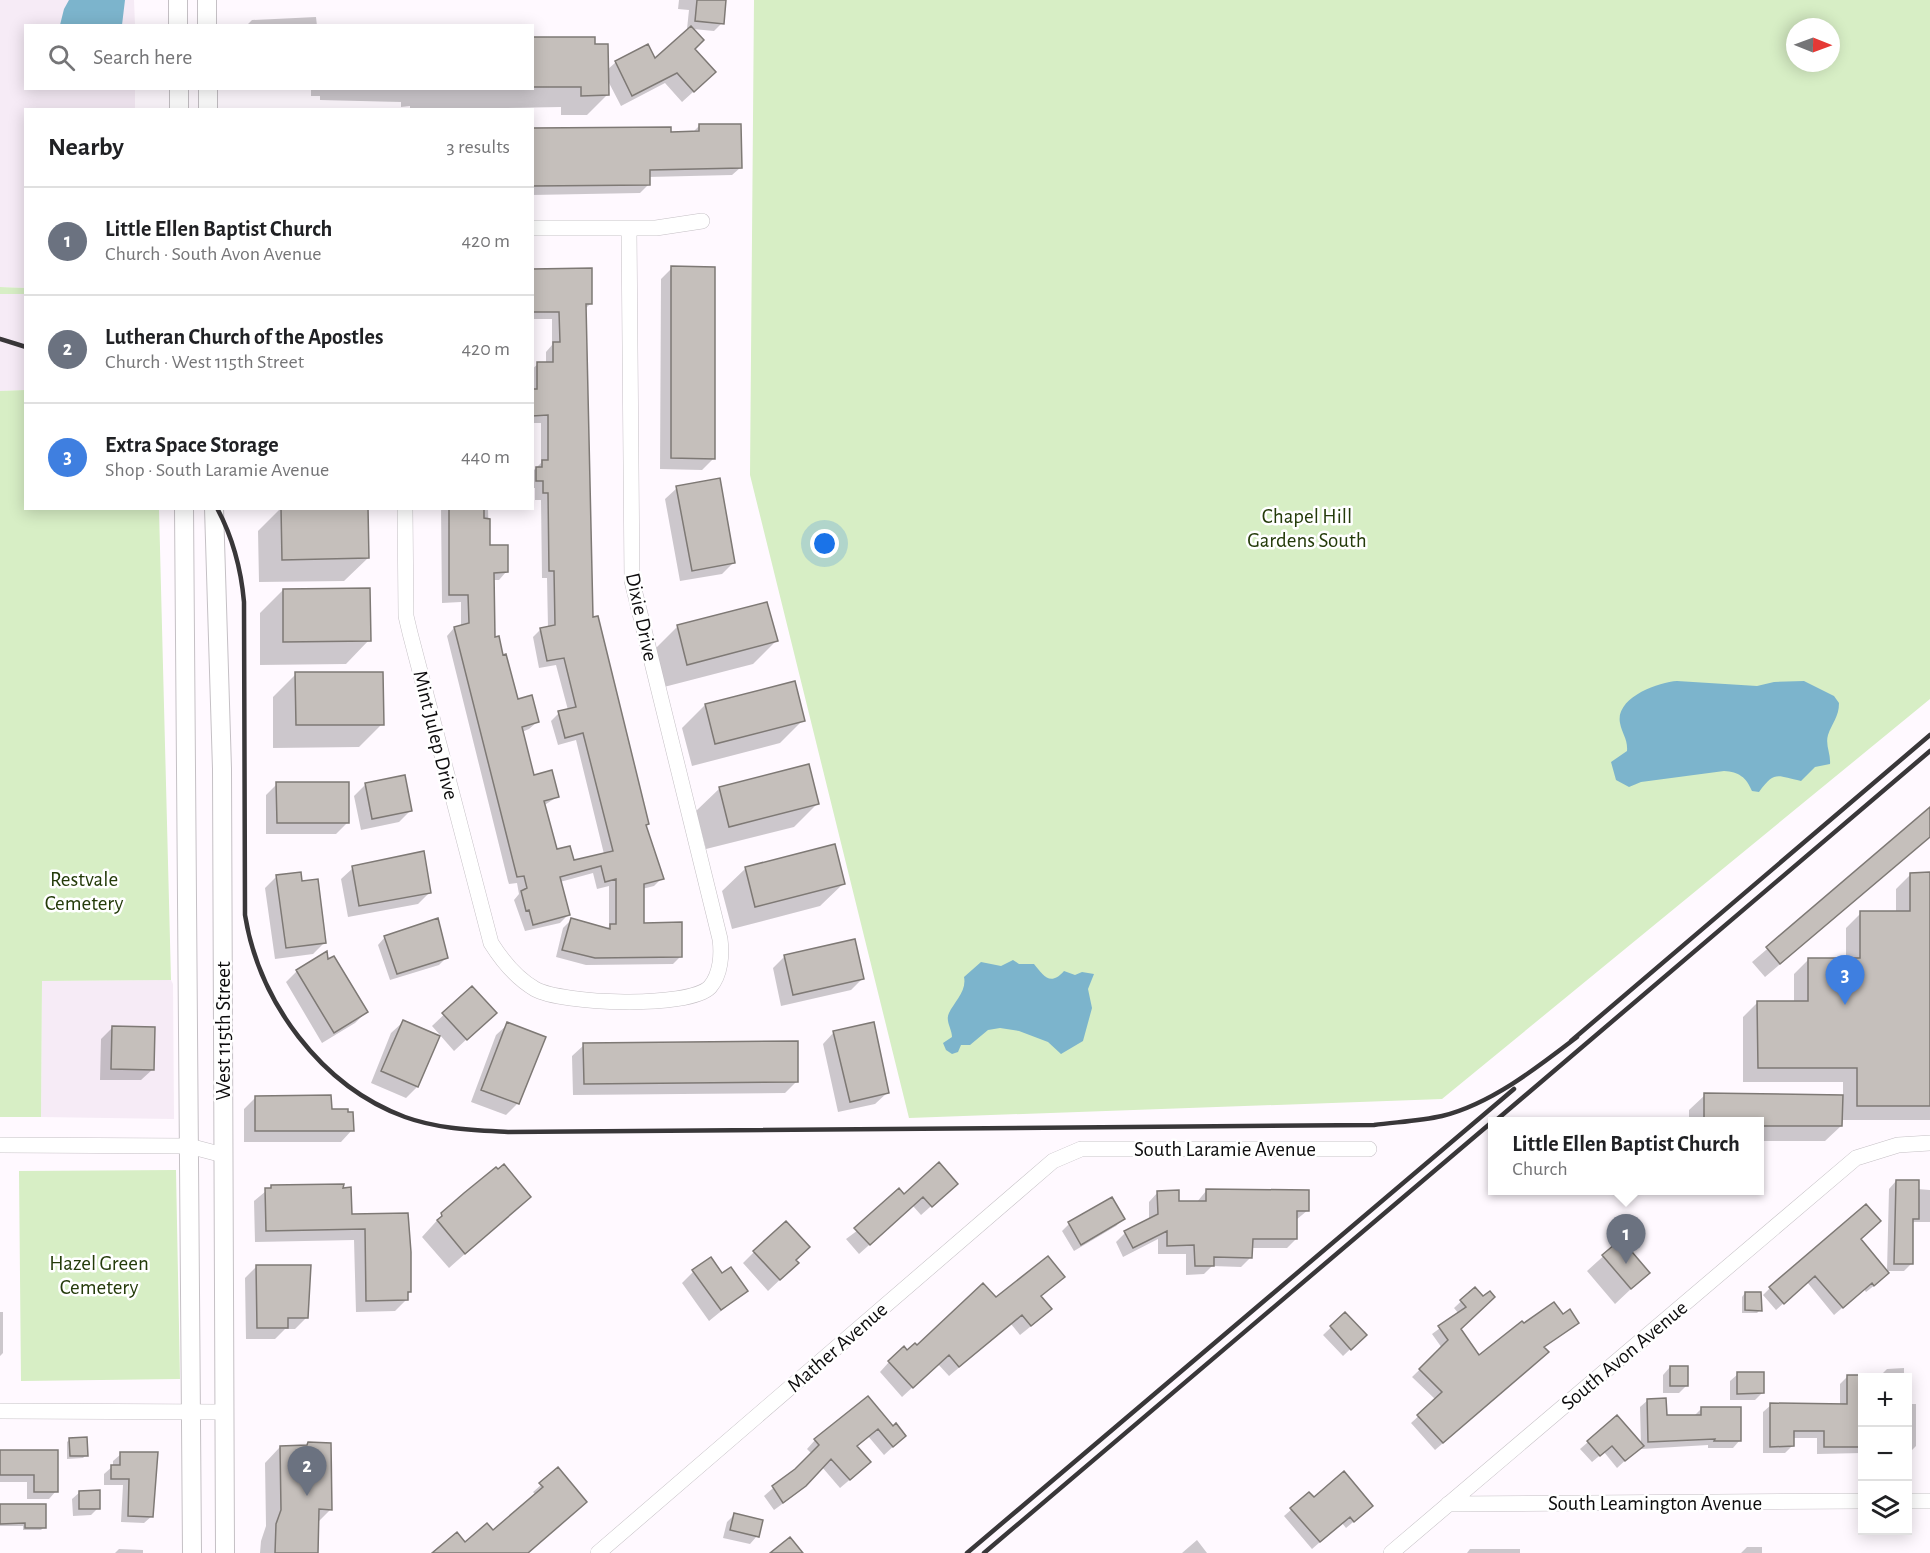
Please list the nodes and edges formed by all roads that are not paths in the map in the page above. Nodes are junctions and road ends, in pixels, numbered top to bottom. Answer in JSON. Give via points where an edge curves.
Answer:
{"nodes":[{"id":1,"x":178,"y":0,"type":"edge"},
{"id":2,"x":207,"y":0,"type":"edge"},
{"id":3,"x":178,"y":24,"type":"edge"},
{"id":4,"x":207,"y":24,"type":"edge"},
{"id":5,"x":179,"y":90,"type":"edge"},
{"id":6,"x":208,"y":90,"type":"edge"},
{"id":7,"x":179,"y":108,"type":"edge"},
{"id":8,"x":208,"y":108,"type":"edge"},
{"id":9,"x":702,"y":221,"type":"dead end"},
{"id":10,"x":534,"y":228,"type":"edge"},
{"id":11,"x":629,"y":228,"type":"junction"},
{"id":12,"x":184,"y":510,"type":"edge"},
{"id":13,"x":214,"y":510,"type":"edge"},
{"id":14,"x":405,"y":510,"type":"edge"},
{"id":15,"x":720,"y":962,"type":"joint"},
{"id":16,"x":1930,"y":1143,"type":"edge"},
{"id":17,"x":0,"y":1145,"type":"edge"},
{"id":18,"x":189,"y":1146,"type":"junction"},
{"id":19,"x":1081,"y":1149,"type":"joint"},
{"id":20,"x":1369,"y":1149,"type":"dead end"},
{"id":21,"x":223,"y":1155,"type":"junction"},
{"id":22,"x":0,"y":1411,"type":"edge"},
{"id":23,"x":191,"y":1411,"type":"junction"},
{"id":24,"x":224,"y":1412,"type":"junction"},
{"id":25,"x":1912,"y":1501,"type":"edge"},
{"id":26,"x":1930,"y":1501,"type":"edge"},
{"id":27,"x":1858,"y":1502,"type":"edge"},
{"id":28,"x":1448,"y":1504,"type":"junction"},
{"id":29,"x":192,"y":1553,"type":"edge"},
{"id":30,"x":225,"y":1553,"type":"edge"},
{"id":31,"x":598,"y":1553,"type":"edge"},
{"id":32,"x":1390,"y":1553,"type":"edge"}],
"edges":[{"from":1,"to":3,"type":"street"},
{"from":2,"to":4,"type":"street"},
{"from":5,"to":7,"type":"street"},
{"from":6,"to":8,"type":"street"},
{"from":9,"to":11,"type":"street"},
{"from":10,"to":11,"type":"street"},
{"from":11,"to":15,"type":"street","name":"Dixie Drive","via":[[632,581],[720,939]]},
{"from":12,"to":18,"type":"street","name":"West 115th Street"},
{"from":13,"to":21,"type":"street","name":"West 115th Street","via":[[222,769]]},
{"from":14,"to":15,"type":"street","name":"Mint Julep Drive","via":[[406,616],[485,929],[499,957],[535,989],[569,1000],[686,999],[710,987]]},
{"from":16,"to":28,"type":"street","name":"South Avon Avenue","via":[[1898,1145],[1857,1158]]},
{"from":17,"to":18,"type":"street"},
{"from":18,"to":21,"type":"street"},
{"from":18,"to":23,"type":"street","name":"West 115th Street"},
{"from":19,"to":20,"type":"street","name":"South Laramie Avenue"},
{"from":19,"to":31,"type":"street","name":"Mather Avenue","via":[[1053,1161]]},
{"from":21,"to":24,"type":"street","name":"West 115th Street"},
{"from":22,"to":23,"type":"street"},
{"from":23,"to":24,"type":"street"},
{"from":23,"to":29,"type":"street","name":"West 115th Street"},
{"from":24,"to":30,"type":"street","name":"West 115th Street"},
{"from":25,"to":26,"type":"street"},
{"from":27,"to":28,"type":"street","name":"South Leamington Avenue"},
{"from":28,"to":32,"type":"street","name":"South Avon Avenue"}]}
